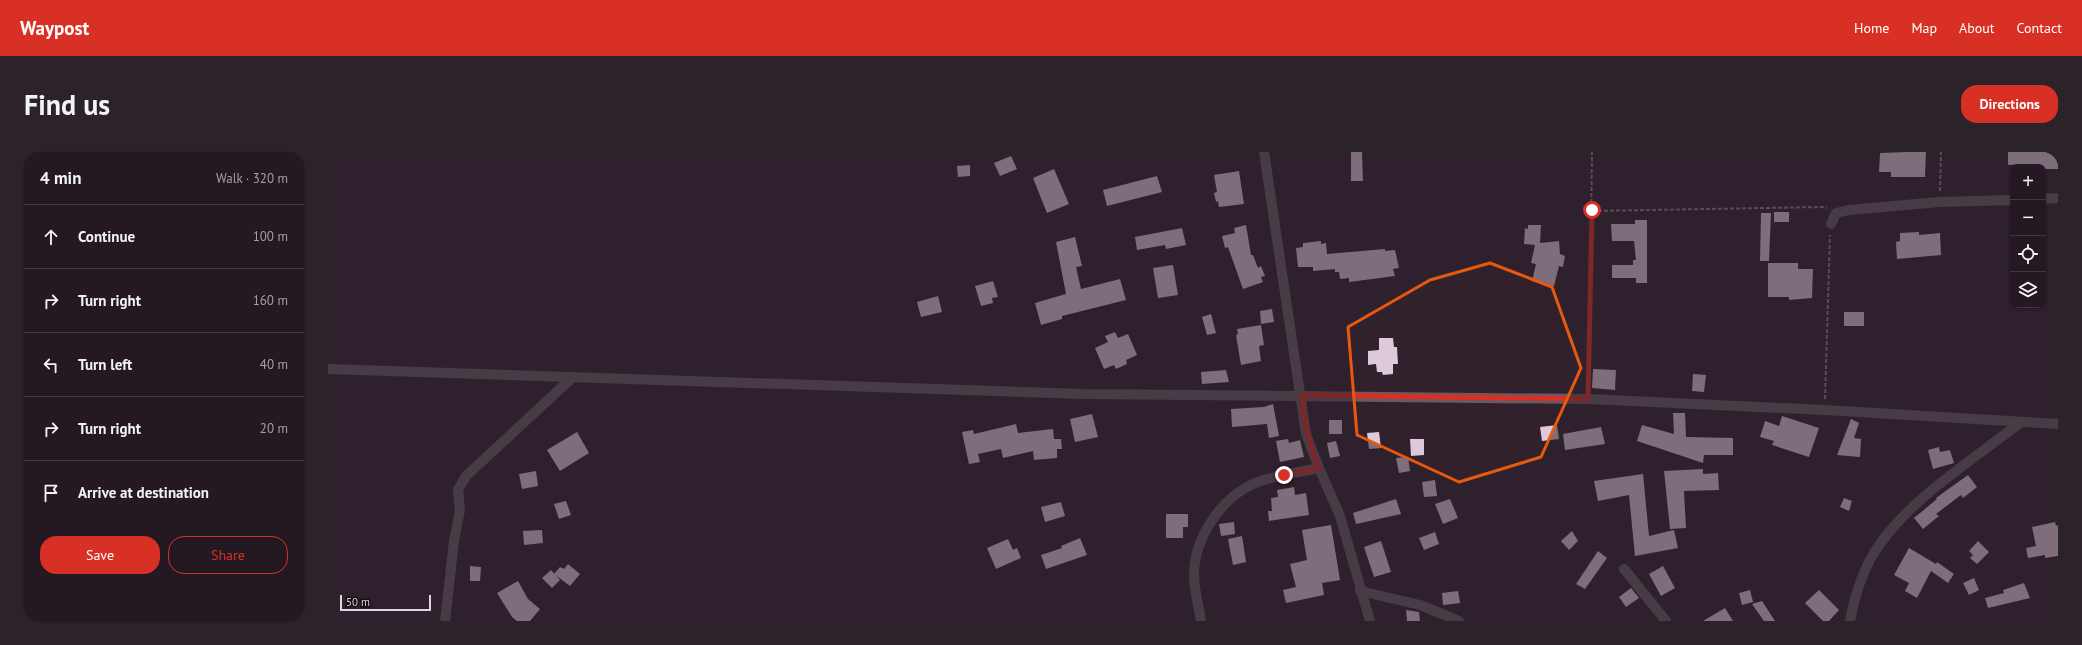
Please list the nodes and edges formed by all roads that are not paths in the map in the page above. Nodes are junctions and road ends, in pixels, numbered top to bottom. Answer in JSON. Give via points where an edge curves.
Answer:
{"nodes":[{"id":1,"x":1264,"y":152,"type":"edge"},
{"id":2,"x":2058,"y":198,"type":"edge"},
{"id":3,"x":2046,"y":199,"type":"edge"},
{"id":4,"x":2010,"y":200,"type":"edge"},
{"id":5,"x":1831,"y":224,"type":"road end"},
{"id":6,"x":328,"y":370,"type":"edge"},
{"id":7,"x":573,"y":377,"type":"junction"},
{"id":8,"x":1302,"y":395,"type":"junction"},
{"id":9,"x":2021,"y":422,"type":"junction"},
{"id":10,"x":2058,"y":424,"type":"edge"},
{"id":11,"x":1319,"y":468,"type":"junction"},
{"id":12,"x":1624,"y":569,"type":"dead end"},
{"id":13,"x":1360,"y":591,"type":"junction"},
{"id":14,"x":446,"y":621,"type":"edge"},
{"id":15,"x":1201,"y":621,"type":"edge"},
{"id":16,"x":1370,"y":621,"type":"edge"},
{"id":17,"x":1459,"y":621,"type":"edge"},
{"id":18,"x":1666,"y":621,"type":"edge"},
{"id":19,"x":1850,"y":621,"type":"edge"}],
"edges":[{"from":1,"to":8,"type":"street"},
{"from":2,"to":3,"type":"street"},
{"from":4,"to":5,"type":"street","via":[[1939,202],[1843,210],[1836,213]]},
{"from":6,"to":7,"type":"street"},
{"from":7,"to":8,"type":"street","via":[[1090,394]]},
{"from":7,"to":14,"type":"street","via":[[466,476],[458,490],[460,510],[454,541]]},
{"from":8,"to":9,"type":"street","via":[[1588,399]]},
{"from":8,"to":11,"type":"street","via":[[1306,434]]},
{"from":9,"to":10,"type":"street"},
{"from":9,"to":19,"type":"street","via":[[1945,480],[1898,523],[1880,544],[1863,574]]},
{"from":11,"to":13,"type":"street","via":[[1340,516]]},
{"from":11,"to":15,"type":"street","via":[[1255,483],[1235,496],[1215,517],[1204,535],[1197,555],[1194,576]]},
{"from":12,"to":18,"type":"street"},
{"from":13,"to":16,"type":"street"},
{"from":13,"to":17,"type":"street","via":[[1420,605]]}]}
